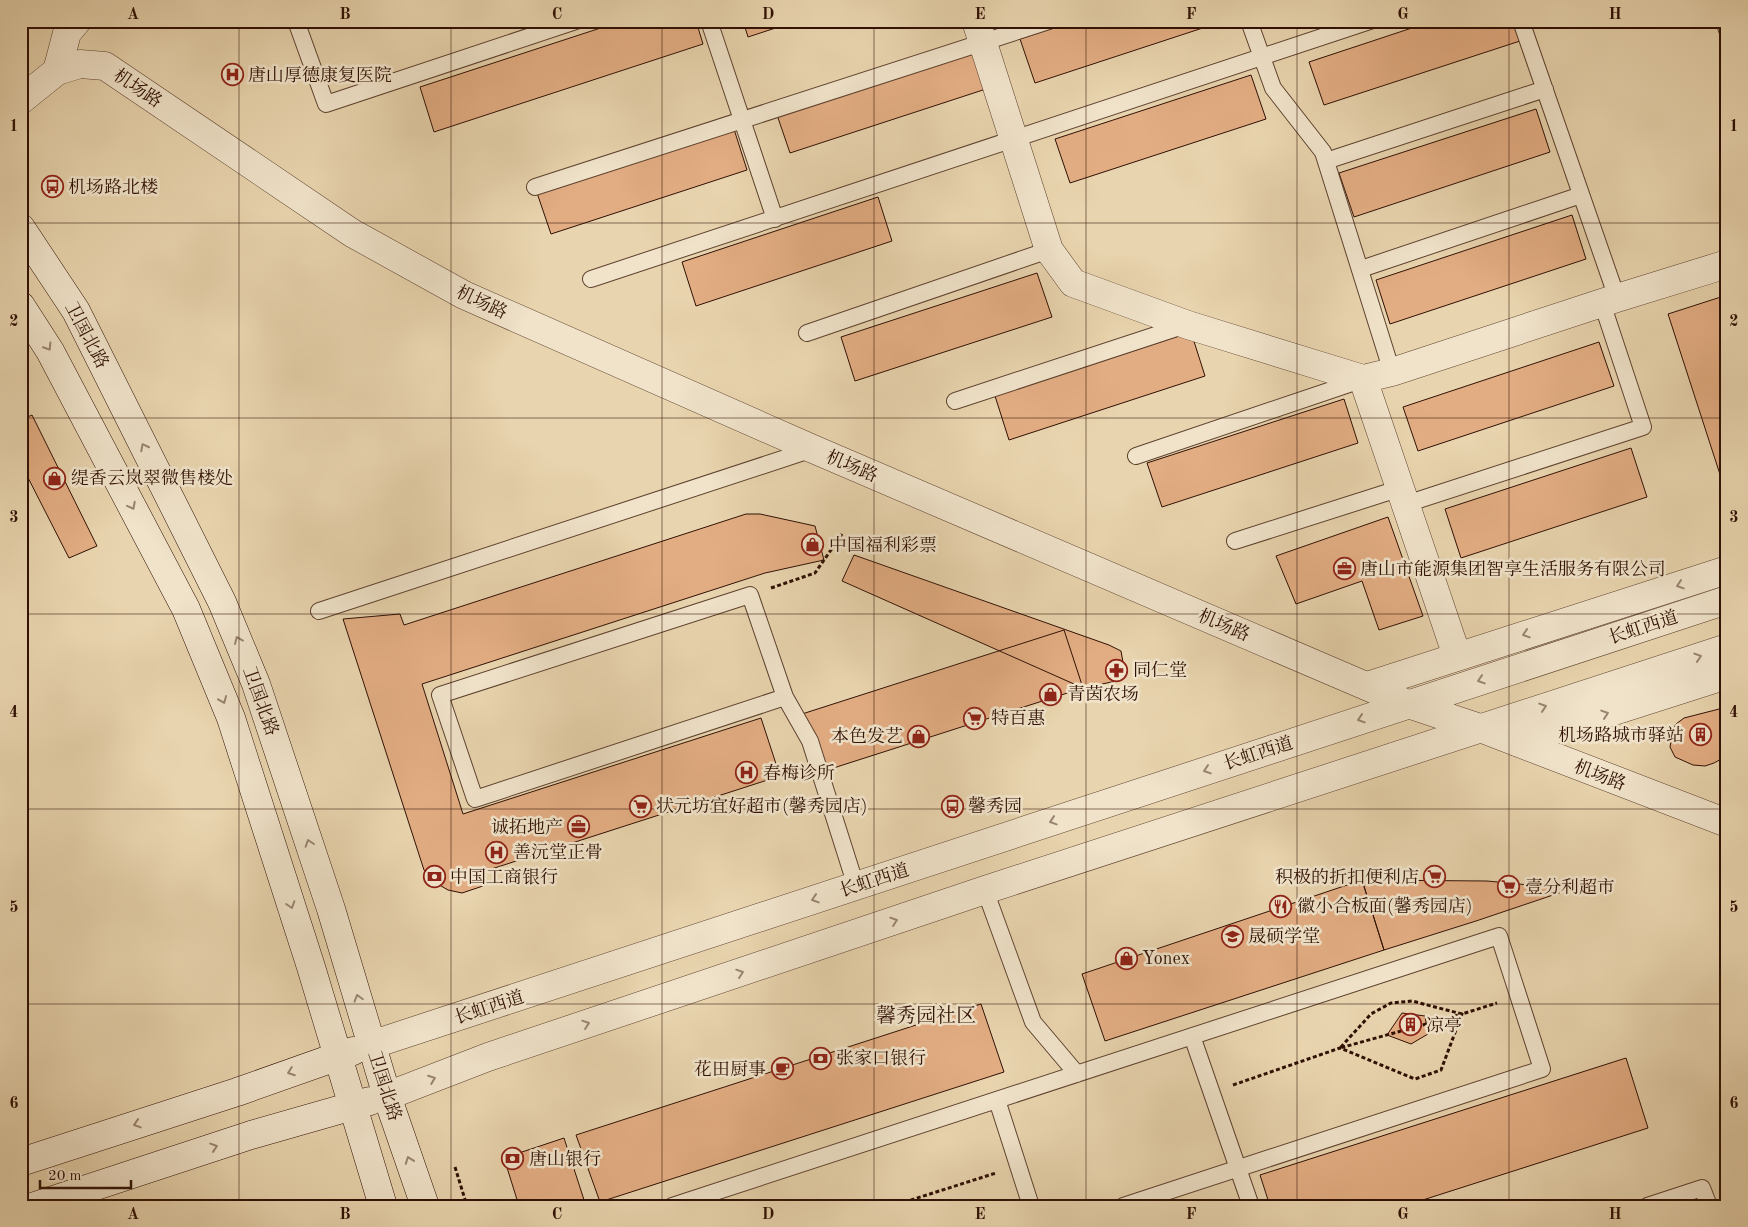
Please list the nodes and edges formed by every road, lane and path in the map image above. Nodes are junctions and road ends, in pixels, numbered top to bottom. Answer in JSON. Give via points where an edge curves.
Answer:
{"nodes":[{"id":1,"x":77,"y":21,"type":"edge"},
{"id":2,"x":296,"y":21,"type":"edge"},
{"id":3,"x":576,"y":21,"type":"edge"},
{"id":4,"x":709,"y":21,"type":"edge"},
{"id":5,"x":1049,"y":21,"type":"edge"},
{"id":6,"x":1250,"y":21,"type":"edge"},
{"id":7,"x":1370,"y":21,"type":"edge"},
{"id":8,"x":1521,"y":21,"type":"edge"},
{"id":9,"x":1724,"y":21,"type":"edge"},
{"id":10,"x":1727,"y":30,"type":"edge"},
{"id":11,"x":980,"y":32,"type":"edge"},
{"id":12,"x":1261,"y":57,"type":"junction"},
{"id":13,"x":57,"y":71,"type":"junction"},
{"id":14,"x":1545,"y":89,"type":"junction"},
{"id":15,"x":21,"y":100,"type":"edge"},
{"id":16,"x":742,"y":120,"type":"junction"},
{"id":17,"x":1014,"y":139,"type":"junction"},
{"id":18,"x":1326,"y":161,"type":"junction"},
{"id":19,"x":535,"y":187,"type":"dead end"},
{"id":20,"x":1581,"y":195,"type":"junction"},
{"id":21,"x":775,"y":219,"type":"junction"},
{"id":22,"x":21,"y":228,"type":"edge"},
{"id":23,"x":1048,"y":250,"type":"junction"},
{"id":24,"x":1727,"y":264,"type":"edge"},
{"id":25,"x":1361,"y":268,"type":"junction"},
{"id":26,"x":591,"y":279,"type":"dead end"},
{"id":27,"x":1609,"y":300,"type":"junction"},
{"id":28,"x":21,"y":306,"type":"edge"},
{"id":29,"x":1188,"y":325,"type":"junction"},
{"id":30,"x":807,"y":333,"type":"dead end"},
{"id":31,"x":1392,"y":372,"type":"junction"},
{"id":32,"x":1364,"y":379,"type":"junction"},
{"id":33,"x":955,"y":401,"type":"dead end"},
{"id":34,"x":813,"y":449,"type":"junction"},
{"id":35,"x":1136,"y":456,"type":"dead end"},
{"id":36,"x":1404,"y":496,"type":"junction"},
{"id":37,"x":842,"y":534,"type":"dead end"},
{"id":38,"x":1235,"y":541,"type":"dead end"},
{"id":39,"x":1727,"y":570,"type":"edge"},
{"id":40,"x":750,"y":595,"type":"junction"},
{"id":41,"x":1727,"y":600,"type":"edge"},
{"id":42,"x":319,"y":611,"type":"dead end"},
{"id":43,"x":1727,"y":648,"type":"edge"},
{"id":44,"x":1457,"y":656,"type":"junction"},
{"id":45,"x":1727,"y":675,"type":"edge"},
{"id":46,"x":1367,"y":686,"type":"junction"},
{"id":47,"x":785,"y":697,"type":"junction"},
{"id":48,"x":1408,"y":704,"type":"junction"},
{"id":49,"x":1480,"y":728,"type":"junction"},
{"id":50,"x":1517,"y":742,"type":"junction"},
{"id":51,"x":1727,"y":823,"type":"edge"},
{"id":52,"x":856,"y":886,"type":"junction"},
{"id":53,"x":985,"y":890,"type":"junction"},
{"id":54,"x":1518,"y":996,"type":"junction"},
{"id":55,"x":1462,"y":1014,"type":"junction"},
{"id":56,"x":1192,"y":1036,"type":"junction"},
{"id":57,"x":371,"y":1045,"type":"junction"},
{"id":58,"x":1340,"y":1048,"type":"junction"},
{"id":59,"x":337,"y":1056,"type":"junction"},
{"id":60,"x":1077,"y":1074,"type":"junction"},
{"id":61,"x":1211,"y":1092,"type":"junction"},
{"id":62,"x":387,"y":1096,"type":"junction"},
{"id":63,"x":997,"y":1100,"type":"junction"},
{"id":64,"x":353,"y":1106,"type":"junction"},
{"id":65,"x":21,"y":1162,"type":"edge"},
{"id":66,"x":1018,"y":1166,"type":"junction"},
{"id":67,"x":454,"y":1167,"type":"dead end"},
{"id":68,"x":1238,"y":1168,"type":"junction"},
{"id":69,"x":894,"y":1205,"type":"edge"},
{"id":70,"x":35,"y":1206,"type":"edge"},
{"id":71,"x":383,"y":1206,"type":"edge"},
{"id":72,"x":425,"y":1206,"type":"edge"},
{"id":73,"x":467,"y":1206,"type":"edge"},
{"id":74,"x":672,"y":1206,"type":"edge"},
{"id":75,"x":870,"y":1206,"type":"edge"},
{"id":76,"x":1031,"y":1206,"type":"edge"},
{"id":77,"x":1122,"y":1206,"type":"edge"},
{"id":78,"x":1251,"y":1206,"type":"edge"},
{"id":79,"x":1647,"y":1206,"type":"edge"},
{"id":80,"x":1708,"y":1206,"type":"edge"}],
"edges":[{"from":1,"to":13,"type":"street","via":[[67,33]]},
{"from":2,"to":3,"type":"lane","via":[[326,104]]},
{"from":4,"to":16,"type":"lane"},
{"from":5,"to":11,"type":"lane"},
{"from":6,"to":12,"type":"lane"},
{"from":7,"to":12,"type":"lane"},
{"from":8,"to":14,"type":"lane"},
{"from":9,"to":10,"type":"lane"},
{"from":11,"to":16,"type":"lane"},
{"from":11,"to":17,"type":"street"},
{"from":12,"to":17,"type":"lane"},
{"from":12,"to":18,"type":"lane","via":[[1274,88],[1323,152]]},
{"from":13,"to":15,"type":"street","name":"机场路"},
{"from":13,"to":34,"type":"street","name":"机场路","via":[[80,64],[106,66],[352,233],[464,295]]},
{"from":14,"to":18,"type":"lane"},
{"from":14,"to":20,"type":"lane"},
{"from":16,"to":19,"type":"lane"},
{"from":16,"to":21,"type":"lane"},
{"from":17,"to":21,"type":"lane"},
{"from":17,"to":23,"type":"street"},
{"from":18,"to":25,"type":"lane"},
{"from":20,"to":25,"type":"lane"},
{"from":20,"to":27,"type":"lane"},
{"from":21,"to":26,"type":"lane"},
{"from":57,"to":22,"type":"street","name":"卫国北路","one_way":true,"via":[[331,909],[256,684],[222,602],[76,311]]},
{"from":23,"to":29,"type":"street","via":[[1073,283]]},
{"from":23,"to":30,"type":"lane"},
{"from":24,"to":27,"type":"street"},
{"from":25,"to":31,"type":"lane"},
{"from":27,"to":31,"type":"street"},
{"from":27,"to":36,"type":"lane","via":[[1643,427]]},
{"from":28,"to":59,"type":"street","name":"卫国北路","one_way":true,"via":[[50,351],[186,609],[231,718]]},
{"from":29,"to":32,"type":"street"},
{"from":29,"to":33,"type":"lane"},
{"from":31,"to":32,"type":"street"},
{"from":32,"to":35,"type":"lane"},
{"from":32,"to":36,"type":"street"},
{"from":34,"to":42,"type":"lane"},
{"from":34,"to":46,"type":"street","name":"机场路"},
{"from":36,"to":38,"type":"lane"},
{"from":36,"to":44,"type":"street"},
{"from":37,"to":40,"type":"path","via":[[815,573]]},
{"from":39,"to":44,"type":"street","one_way":true},
{"from":40,"to":47,"type":"lane"},
{"from":40,"to":47,"type":"lane","via":[[440,695],[475,799]]},
{"from":41,"to":48,"type":"street","name":"长虹西道","one_way":true},
{"from":49,"to":43,"type":"street","one_way":true},
{"from":44,"to":46,"type":"street"},
{"from":50,"to":45,"type":"street","one_way":true},
{"from":46,"to":48,"type":"street","name":"机场路"},
{"from":47,"to":52,"type":"lane","via":[[810,741]]},
{"from":48,"to":49,"type":"street","name":"机场路"},
{"from":48,"to":52,"type":"street","name":"长虹西道","one_way":true},
{"from":49,"to":50,"type":"street","name":"机场路"},
{"from":49,"to":53,"type":"street"},
{"from":50,"to":51,"type":"street","name":"机场路"},
{"from":52,"to":57,"type":"street","name":"长虹西道","one_way":true},
{"from":53,"to":60,"type":"lane","via":[[1033,1022]]},
{"from":62,"to":53,"type":"street","one_way":true,"via":[[488,1057]]},
{"from":54,"to":55,"type":"path"},
{"from":54,"to":56,"type":"lane","via":[[1499,936]]},
{"from":54,"to":68,"type":"lane","via":[[1542,1069]]},
{"from":55,"to":58,"type":"path"},
{"from":55,"to":58,"type":"path","via":[[1412,1001],[1391,1003],[1371,1014]]},
{"from":55,"to":58,"type":"path","via":[[1442,1070],[1415,1079]]},
{"from":56,"to":60,"type":"lane"},
{"from":56,"to":61,"type":"lane"},
{"from":57,"to":59,"type":"street","name":"长虹西道"},
{"from":57,"to":62,"type":"street","name":"卫国北路"},
{"from":58,"to":61,"type":"path"},
{"from":59,"to":64,"type":"street","name":"卫国北路"},
{"from":59,"to":65,"type":"street","name":"长虹西道","one_way":true,"via":[[238,1092]]},
{"from":60,"to":63,"type":"lane"},
{"from":61,"to":68,"type":"lane"},
{"from":62,"to":64,"type":"street"},
{"from":72,"to":62,"type":"street","name":"卫国北路","one_way":true},
{"from":63,"to":66,"type":"lane"},
{"from":63,"to":74,"type":"lane"},
{"from":70,"to":64,"type":"street","one_way":true,"via":[[252,1135]]},
{"from":64,"to":71,"type":"street","name":"卫国北路"},
{"from":66,"to":69,"type":"path"},
{"from":66,"to":76,"type":"lane"},
{"from":67,"to":73,"type":"path"},
{"from":68,"to":77,"type":"lane"},
{"from":68,"to":78,"type":"lane"},
{"from":69,"to":75,"type":"path"},
{"from":79,"to":80,"type":"lane","via":[[1702,1188]]}]}
